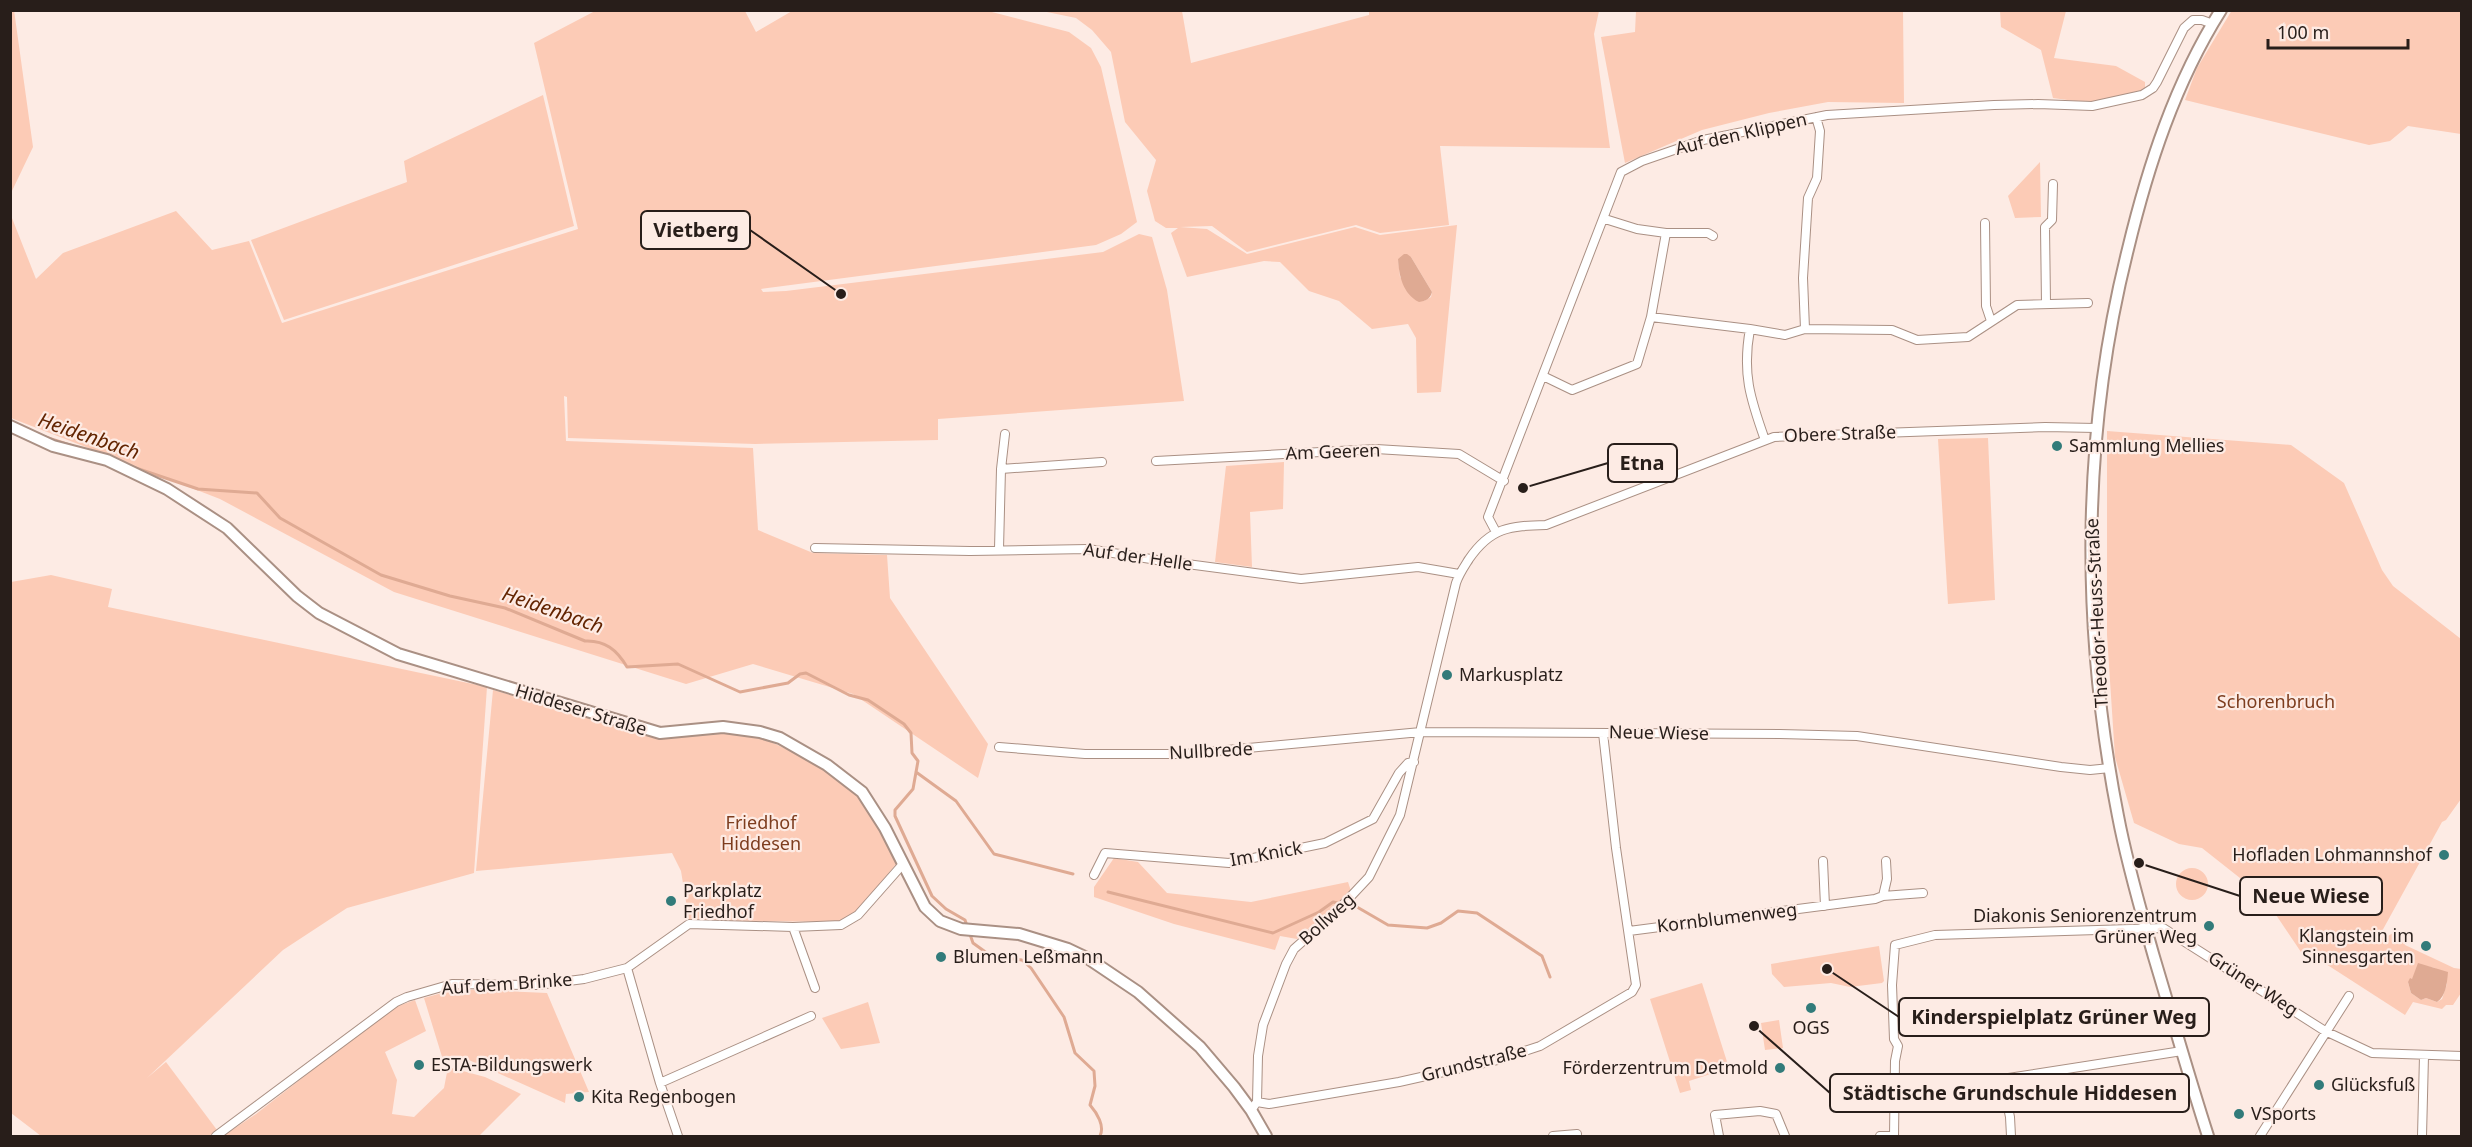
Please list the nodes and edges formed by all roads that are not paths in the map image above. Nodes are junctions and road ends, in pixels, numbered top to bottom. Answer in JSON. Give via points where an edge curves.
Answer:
{"nodes":[{"id":1,"x":2221,"y":10,"type":"edge"},
{"id":2,"x":2213,"y":24,"type":"junction"},
{"id":3,"x":1816,"y":117,"type":"junction"},
{"id":4,"x":2053,"y":184,"type":"dead end"},
{"id":5,"x":1605,"y":219,"type":"junction"},
{"id":6,"x":1985,"y":223,"type":"dead end"},
{"id":7,"x":1666,"y":233,"type":"junction"},
{"id":8,"x":1713,"y":236,"type":"dead end"},
{"id":9,"x":2046,"y":303,"type":"junction"},
{"id":10,"x":2088,"y":303,"type":"dead end"},
{"id":11,"x":1651,"y":317,"type":"junction"},
{"id":12,"x":1991,"y":321,"type":"junction"},
{"id":13,"x":1750,"y":328,"type":"junction"},
{"id":14,"x":1805,"y":329,"type":"junction"},
{"id":15,"x":1543,"y":376,"type":"junction"},
{"id":16,"x":10,"y":426,"type":"edge"},
{"id":17,"x":2096,"y":428,"type":"junction"},
{"id":18,"x":1005,"y":434,"type":"dead end"},
{"id":19,"x":1765,"y":440,"type":"junction"},
{"id":20,"x":1155,"y":461,"type":"dead end"},
{"id":21,"x":1102,"y":462,"type":"dead end"},
{"id":22,"x":1001,"y":469,"type":"junction"},
{"id":23,"x":1504,"y":481,"type":"junction"},
{"id":24,"x":1496,"y":532,"type":"junction"},
{"id":25,"x":815,"y":548,"type":"dead end"},
{"id":26,"x":999,"y":549,"type":"junction"},
{"id":27,"x":1459,"y":574,"type":"junction"},
{"id":28,"x":1421,"y":732,"type":"junction"},
{"id":29,"x":1603,"y":733,"type":"junction"},
{"id":30,"x":999,"y":747,"type":"dead end"},
{"id":31,"x":1414,"y":762,"type":"junction"},
{"id":32,"x":2110,"y":768,"type":"junction"},
{"id":33,"x":1823,"y":861,"type":"dead end"},
{"id":34,"x":1886,"y":861,"type":"dead end"},
{"id":35,"x":903,"y":864,"type":"junction"},
{"id":36,"x":1094,"y":875,"type":"dead end"},
{"id":37,"x":1923,"y":892,"type":"dead end"},
{"id":38,"x":1883,"y":896,"type":"junction"},
{"id":39,"x":1825,"y":906,"type":"junction"},
{"id":40,"x":793,"y":927,"type":"junction"},
{"id":41,"x":2146,"y":929,"type":"junction"},
{"id":42,"x":1629,"y":931,"type":"junction"},
{"id":43,"x":627,"y":968,"type":"junction"},
{"id":44,"x":815,"y":988,"type":"dead end"},
{"id":45,"x":2349,"y":996,"type":"dead end"},
{"id":46,"x":811,"y":1017,"type":"dead end"},
{"id":47,"x":2325,"y":1031,"type":"junction"},
{"id":48,"x":2182,"y":1051,"type":"junction"},
{"id":49,"x":2424,"y":1056,"type":"junction"},
{"id":50,"x":2462,"y":1056,"type":"edge"},
{"id":51,"x":2002,"y":1079,"type":"junction"},
{"id":52,"x":660,"y":1083,"type":"junction"},
{"id":53,"x":1895,"y":1092,"type":"junction"},
{"id":54,"x":1254,"y":1106,"type":"junction"},
{"id":55,"x":1577,"y":1134,"type":"dead end"},
{"id":56,"x":1894,"y":1136,"type":"edge"},
{"id":57,"x":216,"y":1137,"type":"edge"},
{"id":58,"x":678,"y":1137,"type":"edge"},
{"id":59,"x":1266,"y":1137,"type":"edge"},
{"id":60,"x":1553,"y":1137,"type":"edge"},
{"id":61,"x":1719,"y":1137,"type":"edge"},
{"id":62,"x":1785,"y":1137,"type":"edge"},
{"id":63,"x":1880,"y":1137,"type":"edge"},
{"id":64,"x":2011,"y":1137,"type":"edge"},
{"id":65,"x":2208,"y":1137,"type":"edge"},
{"id":66,"x":2259,"y":1137,"type":"edge"},
{"id":67,"x":2422,"y":1137,"type":"edge"}],
"edges":[{"from":1,"to":2,"type":"main road","name":"Theodor-Heuss-Straße"},
{"from":2,"to":3,"type":"street","name":"Auf den Klippen","via":[[2197,19],[2187,24],[2157,82],[2142,95],[2092,106],[1986,105]]},
{"from":2,"to":17,"type":"main road","name":"Theodor-Heuss-Straße","via":[[2171,111],[2140,201],[2115,302]]},
{"from":3,"to":5,"type":"street","name":"Auf den Klippen","via":[[1703,140],[1627,168],[1617,179]]},
{"from":3,"to":14,"type":"street","via":[[1820,131],[1817,178],[1808,198],[1803,278]]},
{"from":4,"to":9,"type":"street","via":[[2052,220],[2045,226]]},
{"from":5,"to":7,"type":"street","via":[[1637,230]]},
{"from":5,"to":15,"type":"street","name":"Auf den Klippen"},
{"from":6,"to":12,"type":"street","via":[[1986,306]]},
{"from":7,"to":8,"type":"street"},
{"from":7,"to":11,"type":"street"},
{"from":9,"to":10,"type":"street"},
{"from":9,"to":12,"type":"street","via":[[2017,305]]},
{"from":11,"to":13,"type":"street"},
{"from":11,"to":15,"type":"street","via":[[1637,364],[1572,390]]},
{"from":12,"to":14,"type":"street","via":[[1968,337],[1917,340],[1892,330]]},
{"from":13,"to":14,"type":"street","via":[[1785,335]]},
{"from":13,"to":19,"type":"street","via":[[1746,375]]},
{"from":15,"to":23,"type":"street","name":"Auf den Klippen"},
{"from":16,"to":35,"type":"main road","name":"Hiddeser Straße","via":[[53,446],[107,460],[167,489],[227,528],[319,613],[398,654],[660,733],[723,727],[780,738],[862,792]]},
{"from":17,"to":19,"type":"street","name":"Obere Straße"},
{"from":17,"to":32,"type":"main road","name":"Theodor-Heuss-Straße","via":[[2091,577],[2096,662]]},
{"from":18,"to":22,"type":"street"},
{"from":19,"to":24,"type":"street","name":"Obere Straße","via":[[1546,525]]},
{"from":20,"to":23,"type":"street","name":"Am Geeren","via":[[1376,449],[1459,454]]},
{"from":21,"to":22,"type":"street"},
{"from":22,"to":26,"type":"street"},
{"from":23,"to":24,"type":"street","name":"Auf den Klippen","via":[[1488,517]]},
{"from":24,"to":27,"type":"street","via":[[1480,544]]},
{"from":25,"to":26,"type":"street","name":"Auf der Helle"},
{"from":26,"to":27,"type":"street","name":"Auf der Helle","via":[[1088,549],[1301,579],[1418,567]]},
{"from":27,"to":28,"type":"street"},
{"from":28,"to":29,"type":"street","name":"Neue Wiese"},
{"from":28,"to":30,"type":"street","name":"Nullbrede","via":[[1184,754],[1085,754]]},
{"from":28,"to":31,"type":"street","name":"Bollweg"},
{"from":29,"to":32,"type":"street","name":"Neue Wiese","via":[[1857,736],[2061,767]]},
{"from":29,"to":42,"type":"street","name":"Grundstraße"},
{"from":31,"to":36,"type":"street","name":"Im Knick","via":[[1399,773],[1374,819],[1325,843],[1228,863],[1105,854]]},
{"from":31,"to":54,"type":"street","name":"Bollweg","via":[[1400,815],[1372,873],[1357,893],[1294,949],[1286,964],[1263,1025]]},
{"from":32,"to":41,"type":"main road","name":"Theodor-Heuss-Straße"},
{"from":33,"to":39,"type":"street"},
{"from":34,"to":38,"type":"street"},
{"from":35,"to":40,"type":"street","name":"Auf dem Brinke","via":[[858,915],[841,926]]},
{"from":35,"to":54,"type":"main road","name":"Hiddeser Straße","via":[[925,907],[949,926],[1019,934],[1068,949],[1138,992],[1200,1047]]},
{"from":37,"to":38,"type":"street","name":"Kornblumenweg"},
{"from":38,"to":39,"type":"street","name":"Kornblumenweg"},
{"from":39,"to":42,"type":"street","name":"Kornblumenweg"},
{"from":40,"to":43,"type":"street","name":"Auf dem Brinke","via":[[688,924]]},
{"from":40,"to":44,"type":"street"},
{"from":41,"to":47,"type":"street","name":"Grüner Weg","via":[[2163,928]]},
{"from":41,"to":48,"type":"main road","name":"Theodor-Heuss-Straße"},
{"from":41,"to":53,"type":"street","name":"Grüner Weg","via":[[1935,935],[1895,945]]},
{"from":42,"to":54,"type":"street","name":"Grundstraße","via":[[1636,985],[1632,992],[1540,1046],[1399,1082]]},
{"from":43,"to":52,"type":"street"},
{"from":43,"to":57,"type":"street","name":"Auf dem Brinke","via":[[584,979],[529,986],[452,984],[407,997]]},
{"from":45,"to":47,"type":"street"},
{"from":46,"to":52,"type":"street"},
{"from":47,"to":49,"type":"street","name":"Grüner Weg","via":[[2372,1053]]},
{"from":47,"to":66,"type":"street"},
{"from":48,"to":51,"type":"street"},
{"from":48,"to":65,"type":"main road","name":"Theodor-Heuss-Straße"},
{"from":49,"to":50,"type":"street","name":"Grüner Weg"},
{"from":49,"to":67,"type":"street"},
{"from":51,"to":53,"type":"street"},
{"from":51,"to":64,"type":"street"},
{"from":52,"to":58,"type":"street"},
{"from":53,"to":56,"type":"street"},
{"from":54,"to":59,"type":"main road","name":"Hiddeser Straße"},
{"from":55,"to":60,"type":"street"},
{"from":56,"to":63,"type":"street"},
{"from":61,"to":62,"type":"street","via":[[1715,1116],[1760,1111],[1776,1114]]}]}
